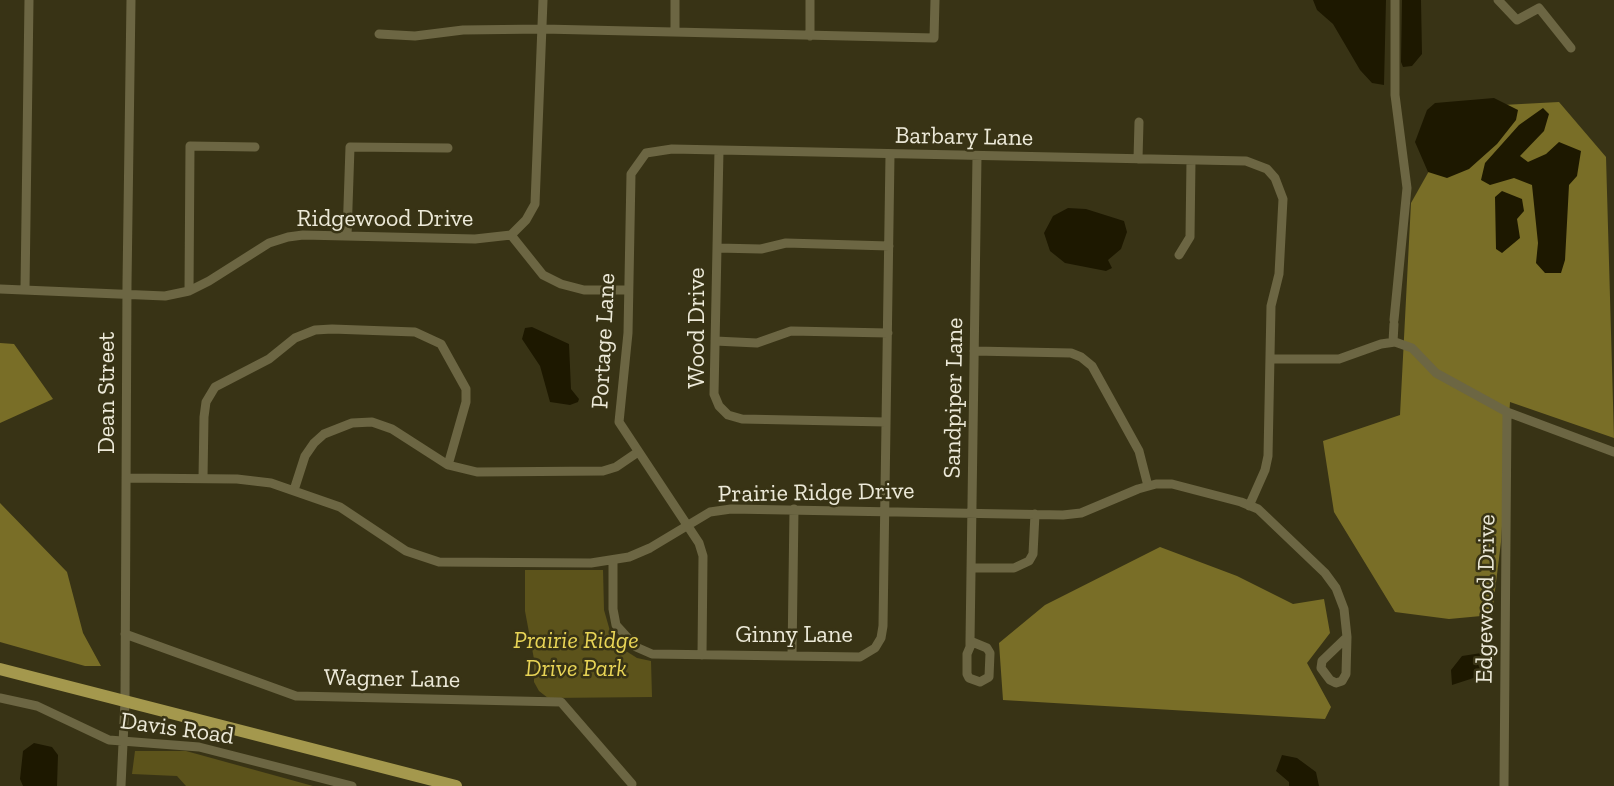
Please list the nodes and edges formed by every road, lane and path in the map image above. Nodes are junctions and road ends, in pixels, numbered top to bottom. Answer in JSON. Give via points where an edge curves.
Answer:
{"nodes":[{"id":1,"x":29,"y":0,"type":"edge"},
{"id":2,"x":131,"y":0,"type":"edge"},
{"id":3,"x":543,"y":0,"type":"edge"},
{"id":4,"x":675,"y":0,"type":"edge"},
{"id":5,"x":810,"y":0,"type":"edge"},
{"id":6,"x":935,"y":0,"type":"edge"},
{"id":7,"x":1395,"y":0,"type":"edge"},
{"id":8,"x":1498,"y":0,"type":"edge"},
{"id":9,"x":543,"y":29,"type":"junction"},
{"id":10,"x":675,"y":31,"type":"junction"},
{"id":11,"x":379,"y":34,"type":"dead end"},
{"id":12,"x":810,"y":36,"type":"junction"},
{"id":13,"x":1571,"y":48,"type":"dead end"},
{"id":14,"x":1139,"y":122,"type":"dead end"},
{"id":15,"x":255,"y":147,"type":"dead end"},
{"id":16,"x":448,"y":148,"type":"dead end"},
{"id":17,"x":719,"y":150,"type":"junction"},
{"id":18,"x":646,"y":153,"type":"joint"},
{"id":19,"x":890,"y":155,"type":"junction"},
{"id":20,"x":976,"y":156,"type":"junction"},
{"id":21,"x":1138,"y":159,"type":"junction"},
{"id":22,"x":1191,"y":160,"type":"junction"},
{"id":23,"x":511,"y":235,"type":"junction"},
{"id":24,"x":347,"y":236,"type":"junction"},
{"id":25,"x":889,"y":246,"type":"junction"},
{"id":26,"x":717,"y":248,"type":"junction"},
{"id":27,"x":1179,"y":255,"type":"dead end"},
{"id":28,"x":0,"y":289,"type":"edge"},
{"id":29,"x":25,"y":289,"type":"junction"},
{"id":30,"x":627,"y":290,"type":"junction"},
{"id":31,"x":189,"y":291,"type":"junction"},
{"id":32,"x":127,"y":292,"type":"junction"},
{"id":33,"x":888,"y":333,"type":"junction"},
{"id":34,"x":715,"y":341,"type":"junction"},
{"id":35,"x":1394,"y":342,"type":"junction"},
{"id":36,"x":974,"y":351,"type":"junction"},
{"id":37,"x":1271,"y":359,"type":"junction"},
{"id":38,"x":1507,"y":412,"type":"junction"},
{"id":39,"x":886,"y":422,"type":"junction"},
{"id":40,"x":638,"y":452,"type":"junction"},
{"id":41,"x":1613,"y":454,"type":"edge"},
{"id":42,"x":448,"y":465,"type":"junction"},
{"id":43,"x":127,"y":478,"type":"junction"},
{"id":44,"x":203,"y":478,"type":"junction"},
{"id":45,"x":1148,"y":486,"type":"junction"},
{"id":46,"x":294,"y":490,"type":"junction"},
{"id":47,"x":1250,"y":506,"type":"junction"},
{"id":48,"x":794,"y":509,"type":"junction"},
{"id":49,"x":885,"y":511,"type":"junction"},
{"id":50,"x":972,"y":512,"type":"junction"},
{"id":51,"x":1035,"y":514,"type":"junction"},
{"id":52,"x":687,"y":525,"type":"junction"},
{"id":53,"x":613,"y":561,"type":"junction"},
{"id":54,"x":971,"y":568,"type":"junction"},
{"id":55,"x":125,"y":634,"type":"junction"},
{"id":56,"x":1347,"y":636,"type":"junction"},
{"id":57,"x":970,"y":641,"type":"dead end"},
{"id":58,"x":702,"y":655,"type":"junction"},
{"id":59,"x":792,"y":657,"type":"junction"},
{"id":60,"x":0,"y":669,"type":"edge"},
{"id":61,"x":0,"y":698,"type":"edge"},
{"id":62,"x":125,"y":701,"type":"junction"},
{"id":63,"x":122,"y":741,"type":"junction"},
{"id":64,"x":632,"y":784,"type":"dead end"},
{"id":65,"x":121,"y":786,"type":"edge"},
{"id":66,"x":352,"y":786,"type":"edge"},
{"id":67,"x":456,"y":786,"type":"edge"},
{"id":68,"x":1504,"y":786,"type":"edge"}],
"edges":[{"from":1,"to":29,"type":"street"},
{"from":2,"to":32,"type":"street","name":"Dean Street"},
{"from":3,"to":9,"type":"street"},
{"from":4,"to":10,"type":"street"},
{"from":5,"to":12,"type":"street"},
{"from":6,"to":12,"type":"street","via":[[934,38]]},
{"from":7,"to":35,"type":"street","via":[[1395,95],[1407,188]]},
{"from":8,"to":13,"type":"street","via":[[1517,21],[1539,8]]},
{"from":9,"to":10,"type":"street"},
{"from":9,"to":11,"type":"street","via":[[462,30],[415,36]]},
{"from":9,"to":23,"type":"street","via":[[535,204]]},
{"from":10,"to":12,"type":"street"},
{"from":14,"to":21,"type":"street"},
{"from":15,"to":31,"type":"street","via":[[190,146]]},
{"from":16,"to":24,"type":"street","via":[[350,147]]},
{"from":17,"to":18,"type":"street","name":"Barbary Lane"},
{"from":17,"to":19,"type":"street","name":"Barbary Lane"},
{"from":17,"to":26,"type":"street","name":"Wood Drive"},
{"from":18,"to":30,"type":"street","name":"Portage Lane","via":[[631,174]]},
{"from":19,"to":20,"type":"street","name":"Barbary Lane"},
{"from":19,"to":25,"type":"street","name":"Ginny Lane"},
{"from":20,"to":21,"type":"street","name":"Barbary Lane"},
{"from":20,"to":36,"type":"street","name":"Sandpiper Lane"},
{"from":21,"to":22,"type":"street","name":"Barbary Lane"},
{"from":22,"to":27,"type":"street","via":[[1190,237]]},
{"from":22,"to":37,"type":"street","name":"Barbary Lane","via":[[1246,161],[1267,169],[1275,178],[1283,199],[1279,274],[1271,306]]},
{"from":23,"to":24,"type":"street","name":"Ridgewood Drive","via":[[475,239]]},
{"from":23,"to":30,"type":"street","via":[[543,275],[561,284],[584,290]]},
{"from":24,"to":31,"type":"street","name":"Ridgewood Drive","via":[[303,235],[269,243]]},
{"from":25,"to":26,"type":"street","via":[[786,243],[761,249]]},
{"from":25,"to":33,"type":"street","name":"Ginny Lane"},
{"from":26,"to":34,"type":"street","name":"Wood Drive"},
{"from":28,"to":29,"type":"street","name":"Ridgewood Drive"},
{"from":29,"to":32,"type":"street","name":"Ridgewood Drive"},
{"from":30,"to":40,"type":"street","name":"Portage Lane","via":[[628,333],[619,422]]},
{"from":31,"to":32,"type":"street","name":"Ridgewood Drive","via":[[149,296]]},
{"from":32,"to":43,"type":"street","name":"Dean Street"},
{"from":33,"to":34,"type":"street","via":[[790,332],[757,342]]},
{"from":33,"to":39,"type":"street","name":"Ginny Lane"},
{"from":34,"to":39,"type":"street","name":"Wood Drive","via":[[714,394],[728,415],[741,419]]},
{"from":35,"to":37,"type":"street","via":[[1339,359]]},
{"from":35,"to":38,"type":"street","via":[[1412,348],[1436,373]]},
{"from":36,"to":45,"type":"street","via":[[1071,353],[1081,357],[1092,366],[1139,451]]},
{"from":36,"to":50,"type":"street","name":"Sandpiper Lane"},
{"from":37,"to":47,"type":"street","via":[[1268,456]]},
{"from":38,"to":41,"type":"street"},
{"from":38,"to":68,"type":"street","name":"Edgewood Drive"},
{"from":39,"to":49,"type":"street","name":"Ginny Lane"},
{"from":40,"to":42,"type":"street","via":[[616,467],[589,473],[477,472]]},
{"from":40,"to":52,"type":"street","name":"Portage Lane"},
{"from":42,"to":44,"type":"street","via":[[466,389],[441,344],[415,332],[332,329],[315,330],[295,338],[269,359],[215,387],[206,402],[204,417]]},
{"from":42,"to":46,"type":"street","via":[[392,429],[372,422],[352,423],[324,434],[314,443],[305,456]]},
{"from":43,"to":44,"type":"street","name":"Prairie Ridge Drive"},
{"from":43,"to":55,"type":"street","name":"Dean Street"},
{"from":44,"to":46,"type":"street","name":"Prairie Ridge Drive","via":[[260,482]]},
{"from":45,"to":47,"type":"street","name":"Prairie Ridge Drive","via":[[1172,484]]},
{"from":45,"to":51,"type":"street","name":"Prairie Ridge Drive","via":[[1081,513]]},
{"from":46,"to":53,"type":"street","name":"Prairie Ridge Drive","via":[[340,507],[406,551],[439,562]]},
{"from":47,"to":56,"type":"street","name":"Prairie Ridge Drive","via":[[1258,509],[1325,573],[1344,609]]},
{"from":48,"to":49,"type":"street","name":"Prairie Ridge Drive"},
{"from":48,"to":52,"type":"street","name":"Prairie Ridge Drive","via":[[710,512]]},
{"from":48,"to":59,"type":"street"},
{"from":49,"to":50,"type":"street","name":"Prairie Ridge Drive"},
{"from":49,"to":59,"type":"street","name":"Ginny Lane","via":[[883,626],[875,648],[860,657]]},
{"from":50,"to":51,"type":"street","name":"Prairie Ridge Drive"},
{"from":50,"to":54,"type":"street","name":"Sandpiper Lane"},
{"from":51,"to":54,"type":"street","via":[[1033,554],[1029,561],[1014,568]]},
{"from":52,"to":53,"type":"street","name":"Prairie Ridge Drive","via":[[650,548]]},
{"from":52,"to":58,"type":"street","name":"Portage Lane","via":[[703,556]]},
{"from":53,"to":58,"type":"street","name":"Ginny Lane","via":[[613,609],[616,625],[626,639],[652,654]]},
{"from":54,"to":57,"type":"street","name":"Sandpiper Lane"},
{"from":55,"to":62,"type":"street","name":"Dean Street"},
{"from":55,"to":64,"type":"street","name":"Wagner Lane","via":[[296,696],[561,702]]},
{"from":56,"to":56,"type":"street","name":"Prairie Ridge Drive","via":[[1346,674],[1336,682],[1321,668],[1322,661]]},
{"from":58,"to":59,"type":"street","name":"Ginny Lane"},
{"from":60,"to":62,"type":"main road"},
{"from":61,"to":63,"type":"street","name":"Davis Road","via":[[37,706],[98,736]]},
{"from":62,"to":63,"type":"street","name":"Dean Street"},
{"from":62,"to":67,"type":"main road"},
{"from":63,"to":65,"type":"street","name":"Dean Street"},
{"from":63,"to":66,"type":"street","name":"Davis Road","via":[[199,747]]}]}
